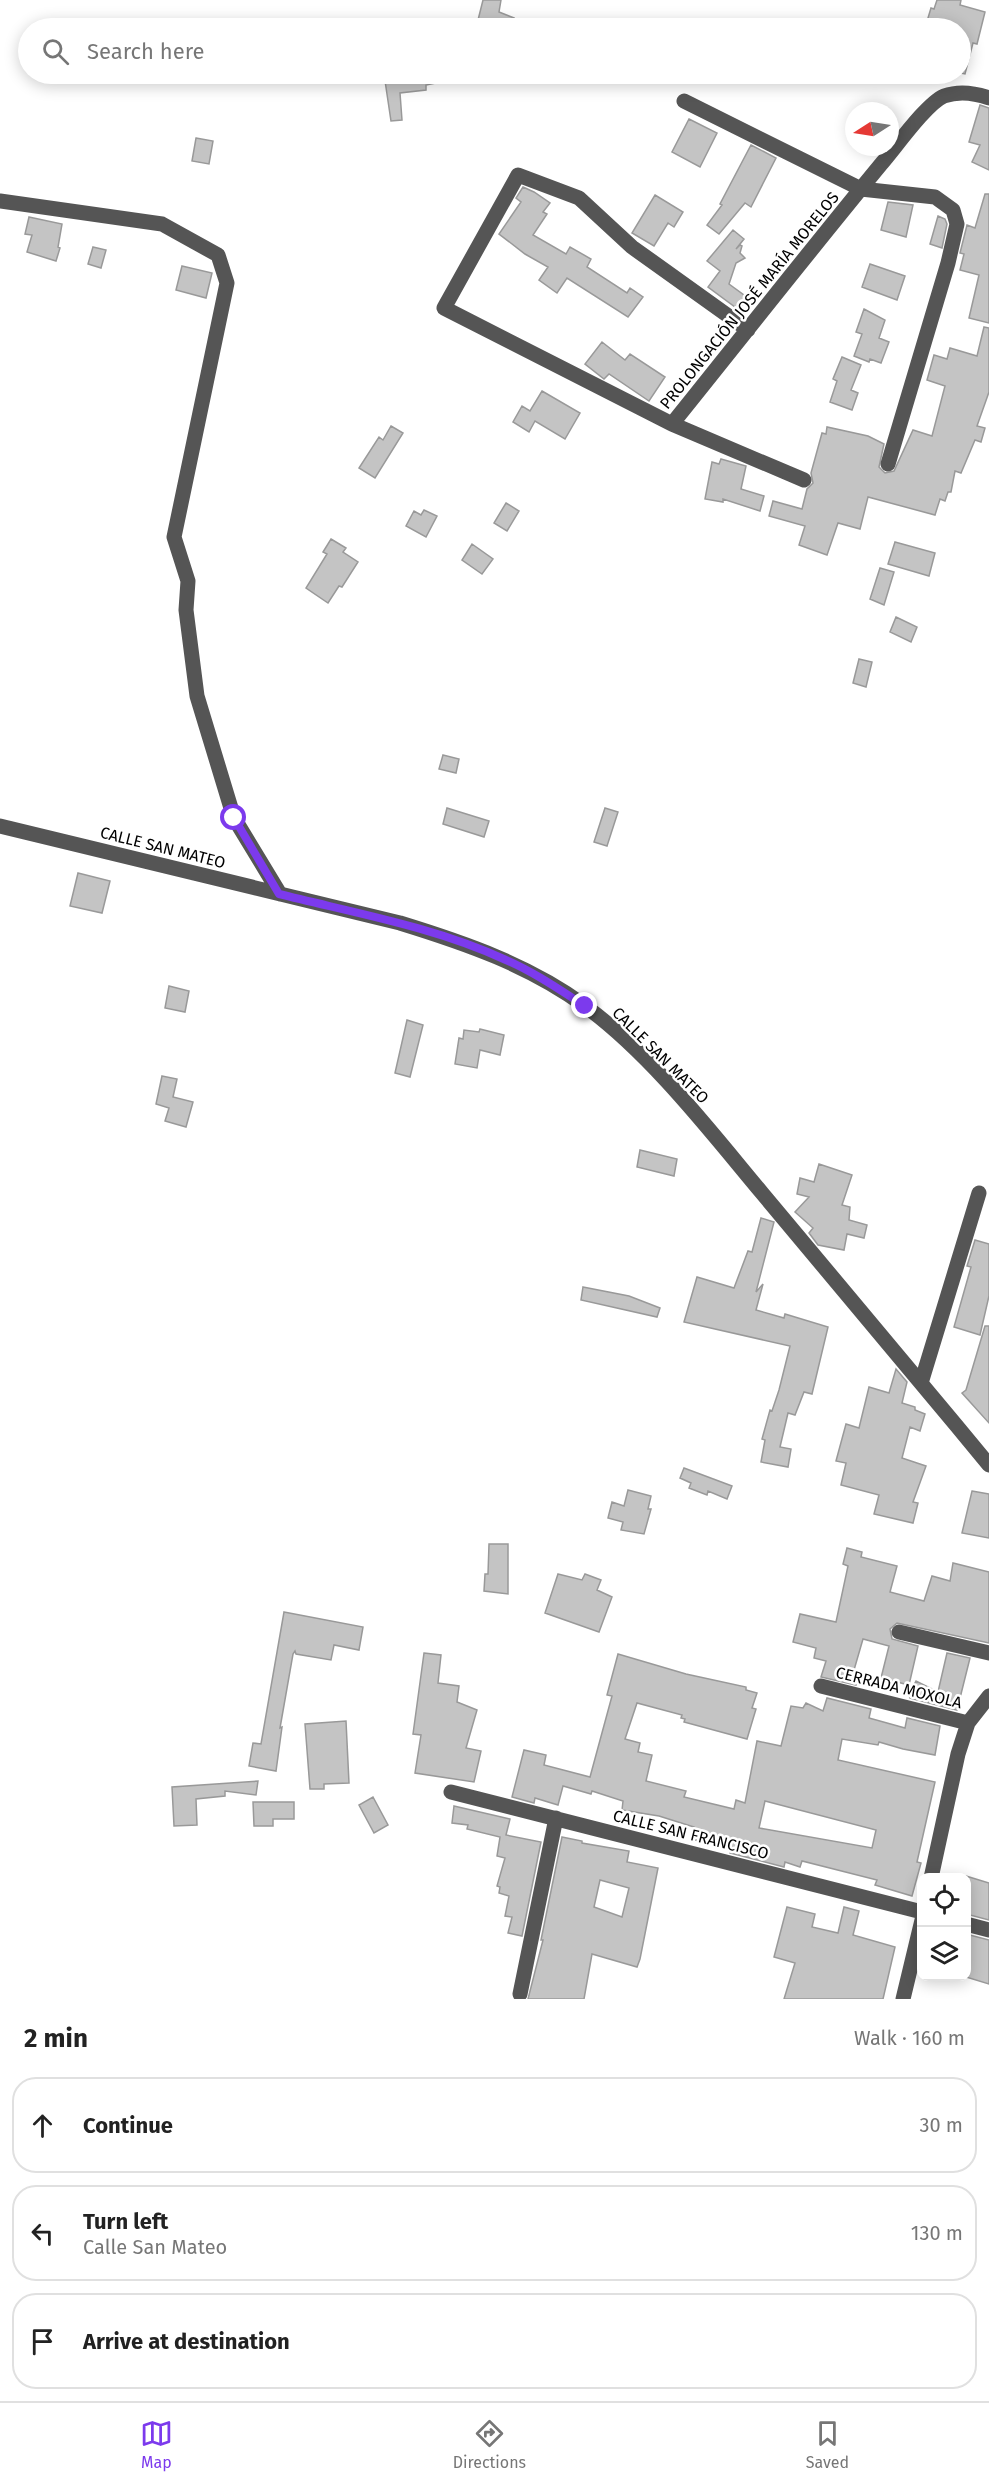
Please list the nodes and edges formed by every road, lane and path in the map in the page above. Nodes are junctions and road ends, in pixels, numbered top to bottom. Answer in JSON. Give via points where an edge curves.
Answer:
{"nodes":[{"id":1,"x":989,"y":98,"type":"edge"},
{"id":2,"x":684,"y":101,"type":"dead end"},
{"id":3,"x":861,"y":189,"type":"junction"},
{"id":4,"x":0,"y":201,"type":"edge"},
{"id":5,"x":748,"y":330,"type":"junction"},
{"id":6,"x":672,"y":424,"type":"junction"},
{"id":7,"x":888,"y":464,"type":"dead end"},
{"id":8,"x":804,"y":480,"type":"dead end"},
{"id":9,"x":0,"y":826,"type":"edge"},
{"id":10,"x":279,"y":894,"type":"junction"},
{"id":11,"x":979,"y":1193,"type":"dead end"},
{"id":12,"x":921,"y":1383,"type":"junction"},
{"id":13,"x":989,"y":1465,"type":"edge"},
{"id":14,"x":899,"y":1632,"type":"dead end"},
{"id":15,"x":989,"y":1653,"type":"edge"},
{"id":16,"x":821,"y":1686,"type":"dead end"},
{"id":17,"x":989,"y":1696,"type":"edge"},
{"id":18,"x":968,"y":1723,"type":"junction"},
{"id":19,"x":451,"y":1792,"type":"dead end"},
{"id":20,"x":556,"y":1818,"type":"junction"},
{"id":21,"x":932,"y":1873,"type":"edge"},
{"id":22,"x":917,"y":1911,"type":"edge"},
{"id":23,"x":971,"y":1925,"type":"edge"},
{"id":24,"x":919,"y":1927,"type":"edge"},
{"id":25,"x":989,"y":1930,"type":"edge"},
{"id":26,"x":520,"y":1994,"type":"dead end"},
{"id":27,"x":903,"y":1999,"type":"edge"}],
"edges":[{"from":1,"to":3,"type":"street","name":"PROLONGACIÓN JOSÉ MARÍA MORELOS","via":[[972,93],[944,96],[925,112]]},
{"from":2,"to":3,"type":"street"},
{"from":3,"to":5,"type":"street","name":"PROLONGACIÓN JOSÉ MARÍA MORELOS"},
{"from":3,"to":7,"type":"street","via":[[935,197],[953,210],[957,224]]},
{"from":4,"to":10,"type":"street","via":[[162,224],[218,255],[227,283],[174,537],[188,581],[186,610],[197,696],[234,818]]},
{"from":5,"to":6,"type":"street","name":"PROLONGACIÓN JOSÉ MARÍA MORELOS"},
{"from":5,"to":6,"type":"street","name":"PROLONGACIÓN JOSÉ MARÍA MORELOS","via":[[632,247],[579,198],[518,175],[444,308]]},
{"from":6,"to":8,"type":"street"},
{"from":9,"to":10,"type":"street","name":"CALLE SAN MATEO"},
{"from":10,"to":12,"type":"street","name":"CALLE SAN MATEO","via":[[463,943],[506,960],[585,1006],[622,1037],[706,1126]]},
{"from":11,"to":12,"type":"street"},
{"from":12,"to":13,"type":"street","name":"CALLE SAN MATEO"},
{"from":14,"to":15,"type":"street"},
{"from":16,"to":18,"type":"street","name":"CERRADA MOXOLA"},
{"from":17,"to":18,"type":"street"},
{"from":18,"to":21,"type":"street"},
{"from":19,"to":20,"type":"street","name":"CALLE SAN FRANCISCO"},
{"from":20,"to":22,"type":"street","name":"CALLE SAN FRANCISCO"},
{"from":20,"to":26,"type":"street"},
{"from":23,"to":25,"type":"street"},
{"from":24,"to":27,"type":"street"}]}
